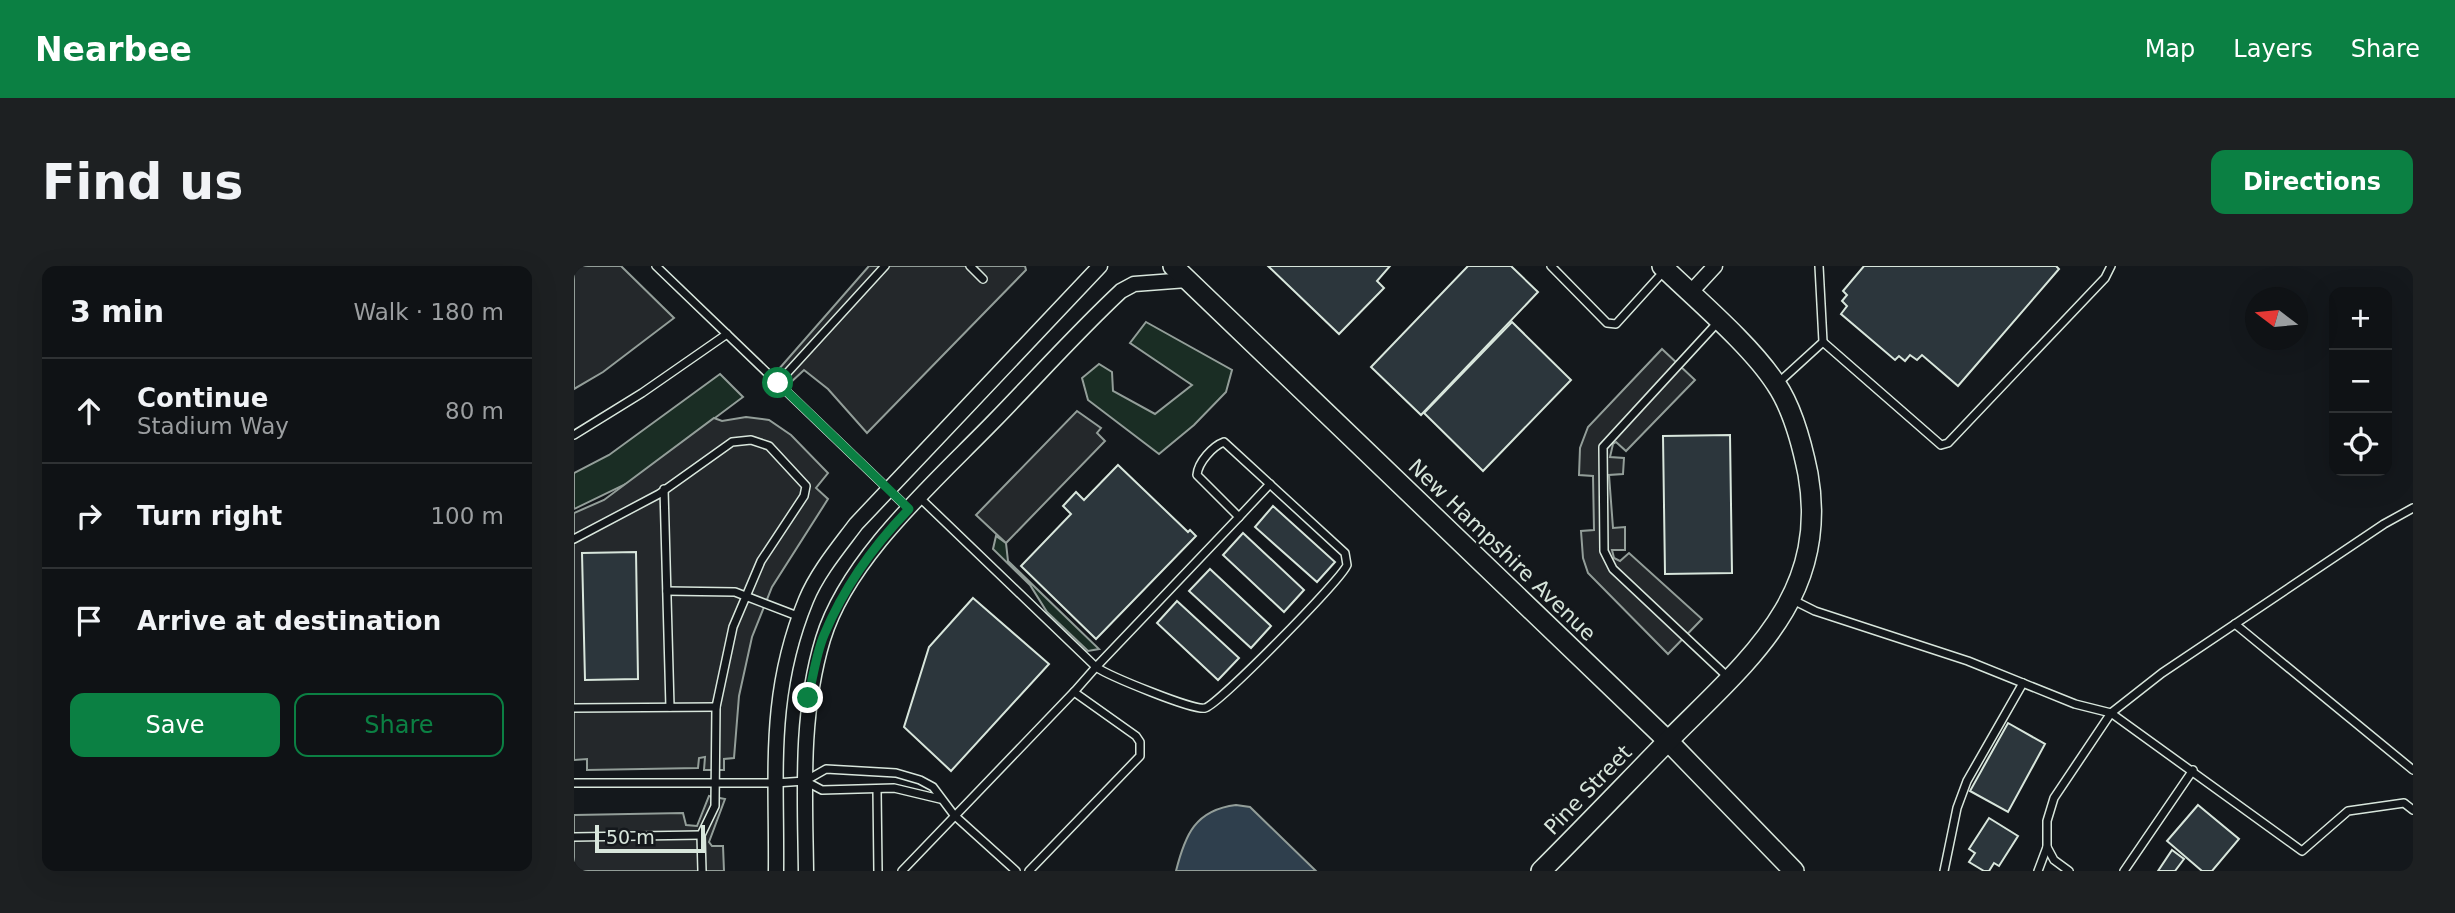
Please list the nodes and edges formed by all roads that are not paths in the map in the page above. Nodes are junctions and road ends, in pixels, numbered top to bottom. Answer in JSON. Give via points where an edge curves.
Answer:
{"nodes":[{"id":1,"x":656,"y":266,"type":"edge"},
{"id":2,"x":885,"y":266,"type":"edge"},
{"id":3,"x":970,"y":266,"type":"edge"},
{"id":4,"x":1100,"y":266,"type":"edge"},
{"id":5,"x":1551,"y":266,"type":"edge"},
{"id":6,"x":1715,"y":266,"type":"edge"},
{"id":7,"x":1819,"y":266,"type":"edge"},
{"id":8,"x":2111,"y":266,"type":"edge"},
{"id":9,"x":1663,"y":268,"type":"edge"},
{"id":10,"x":1180,"y":273,"type":"edge"},
{"id":11,"x":983,"y":279,"type":"dead end"},
{"id":12,"x":1690,"y":293,"type":"junction"},
{"id":13,"x":1718,"y":322,"type":"junction"},
{"id":14,"x":727,"y":334,"type":"junction"},
{"id":15,"x":1823,"y":342,"type":"junction"},
{"id":16,"x":778,"y":383,"type":"junction"},
{"id":17,"x":1777,"y":384,"type":"junction"},
{"id":18,"x":574,"y":435,"type":"edge"},
{"id":19,"x":1270,"y":484,"type":"junction"},
{"id":20,"x":664,"y":489,"type":"junction"},
{"id":21,"x":890,"y":489,"type":"junction"},
{"id":22,"x":914,"y":503,"type":"junction"},
{"id":23,"x":2413,"y":509,"type":"edge"},
{"id":24,"x":1239,"y":517,"type":"junction"},
{"id":25,"x":574,"y":539,"type":"edge"},
{"id":26,"x":667,"y":591,"type":"junction"},
{"id":27,"x":745,"y":596,"type":"junction"},
{"id":28,"x":1791,"y":600,"type":"junction"},
{"id":29,"x":800,"y":617,"type":"junction"},
{"id":30,"x":2235,"y":624,"type":"junction"},
{"id":31,"x":1096,"y":667,"type":"junction"},
{"id":32,"x":1731,"y":679,"type":"junction"},
{"id":33,"x":2023,"y":683,"type":"junction"},
{"id":34,"x":1074,"y":692,"type":"junction"},
{"id":35,"x":670,"y":707,"type":"junction"},
{"id":36,"x":716,"y":707,"type":"junction"},
{"id":37,"x":574,"y":708,"type":"edge"},
{"id":38,"x":2111,"y":713,"type":"junction"},
{"id":39,"x":1668,"y":741,"type":"junction"},
{"id":40,"x":2413,"y":770,"type":"edge"},
{"id":41,"x":2193,"y":771,"type":"junction"},
{"id":42,"x":805,"y":781,"type":"junction"},
{"id":43,"x":574,"y":783,"type":"edge"},
{"id":44,"x":716,"y":783,"type":"junction"},
{"id":45,"x":775,"y":783,"type":"junction"},
{"id":46,"x":877,"y":790,"type":"junction"},
{"id":47,"x":940,"y":799,"type":"junction"},
{"id":48,"x":2413,"y":810,"type":"edge"},
{"id":49,"x":954,"y":815,"type":"junction"},
{"id":50,"x":701,"y":835,"type":"junction"},
{"id":51,"x":574,"y":836,"type":"edge"},
{"id":52,"x":2047,"y":847,"type":"junction"},
{"id":53,"x":702,"y":871,"type":"edge"},
{"id":54,"x":776,"y":871,"type":"edge"},
{"id":55,"x":806,"y":871,"type":"edge"},
{"id":56,"x":878,"y":871,"type":"edge"},
{"id":57,"x":902,"y":871,"type":"edge"},
{"id":58,"x":1016,"y":871,"type":"edge"},
{"id":59,"x":1028,"y":871,"type":"edge"},
{"id":60,"x":1541,"y":871,"type":"edge"},
{"id":61,"x":1794,"y":871,"type":"edge"},
{"id":62,"x":1944,"y":871,"type":"edge"},
{"id":63,"x":2038,"y":871,"type":"edge"},
{"id":64,"x":2069,"y":871,"type":"edge"},
{"id":65,"x":2124,"y":871,"type":"edge"}],
"edges":[{"from":1,"to":14,"type":"lane"},
{"from":2,"to":16,"type":"lane"},
{"from":3,"to":11,"type":"lane"},
{"from":4,"to":21,"type":"street"},
{"from":5,"to":9,"type":"lane","via":[[1608,323],[1616,324]]},
{"from":6,"to":12,"type":"street"},
{"from":7,"to":15,"type":"lane"},
{"from":8,"to":15,"type":"lane","via":[[2105,278],[1976,414],[1941,445]]},
{"from":9,"to":12,"type":"main road"},
{"from":10,"to":22,"type":"street","via":[[1121,291]]},
{"from":10,"to":39,"type":"main road","name":"New Hampshire Avenue"},
{"from":12,"to":13,"type":"main road"},
{"from":13,"to":17,"type":"main road"},
{"from":13,"to":32,"type":"lane","via":[[1603,447],[1604,551],[1613,569]]},
{"from":14,"to":16,"type":"lane"},
{"from":14,"to":18,"type":"lane"},
{"from":15,"to":17,"type":"lane"},
{"from":16,"to":21,"type":"lane"},
{"from":17,"to":28,"type":"main road","name":"Pine Street","via":[[1803,449],[1810,489],[1810,542]]},
{"from":19,"to":24,"type":"lane"},
{"from":19,"to":24,"type":"lane","via":[[1230,444],[1217,444],[1199,465],[1197,475]]},
{"from":19,"to":31,"type":"lane","via":[[1345,553],[1346,569],[1207,708],[1192,708],[1115,679]]},
{"from":20,"to":25,"type":"lane"},
{"from":20,"to":26,"type":"lane"},
{"from":20,"to":27,"type":"lane","via":[[724,446],[742,440],[769,446],[798,474],[806,486],[804,496],[772,540]]},
{"from":21,"to":22,"type":"lane"},
{"from":21,"to":29,"type":"street","via":[[828,561]]},
{"from":22,"to":31,"type":"lane"},
{"from":22,"to":42,"type":"street","via":[[884,534],[851,581],[823,637],[808,698]]},
{"from":23,"to":30,"type":"lane"},
{"from":24,"to":31,"type":"lane"},
{"from":26,"to":27,"type":"lane","via":[[725,591]]},
{"from":26,"to":35,"type":"lane"},
{"from":27,"to":29,"type":"lane"},
{"from":27,"to":36,"type":"lane","via":[[727,648]]},
{"from":28,"to":32,"type":"main road","name":"Pine Street","via":[[1771,633]]},
{"from":28,"to":33,"type":"lane"},
{"from":29,"to":45,"type":"street","via":[[782,672],[775,721]]},
{"from":30,"to":38,"type":"lane"},
{"from":30,"to":40,"type":"lane"},
{"from":31,"to":34,"type":"lane"},
{"from":32,"to":39,"type":"main road","name":"Pine Street"},
{"from":33,"to":38,"type":"lane"},
{"from":33,"to":62,"type":"lane","via":[[1967,781],[1956,808]]},
{"from":34,"to":49,"type":"lane"},
{"from":34,"to":59,"type":"lane","via":[[1136,736],[1140,756]]},
{"from":35,"to":36,"type":"lane"},
{"from":35,"to":37,"type":"lane"},
{"from":36,"to":44,"type":"lane"},
{"from":38,"to":41,"type":"lane"},
{"from":38,"to":52,"type":"lane","via":[[2054,798],[2047,821]]},
{"from":39,"to":60,"type":"main road","name":"Pine Street"},
{"from":39,"to":61,"type":"main road","name":"New Hampshire Avenue"},
{"from":41,"to":48,"type":"lane","via":[[2302,851],[2348,811],[2404,803]]},
{"from":41,"to":65,"type":"lane"},
{"from":42,"to":45,"type":"lane"},
{"from":42,"to":46,"type":"lane","via":[[822,790]]},
{"from":42,"to":47,"type":"lane","via":[[826,769],[896,773],[933,787]]},
{"from":42,"to":55,"type":"street"},
{"from":43,"to":44,"type":"lane"},
{"from":44,"to":45,"type":"lane"},
{"from":44,"to":50,"type":"lane","via":[[712,816]]},
{"from":45,"to":54,"type":"street"},
{"from":46,"to":47,"type":"lane","via":[[912,790]]},
{"from":46,"to":56,"type":"lane"},
{"from":47,"to":49,"type":"lane"},
{"from":49,"to":57,"type":"lane"},
{"from":49,"to":58,"type":"lane"},
{"from":50,"to":51,"type":"lane"},
{"from":50,"to":53,"type":"lane"},
{"from":52,"to":63,"type":"lane"},
{"from":52,"to":64,"type":"lane","via":[[2054,860]]}]}
